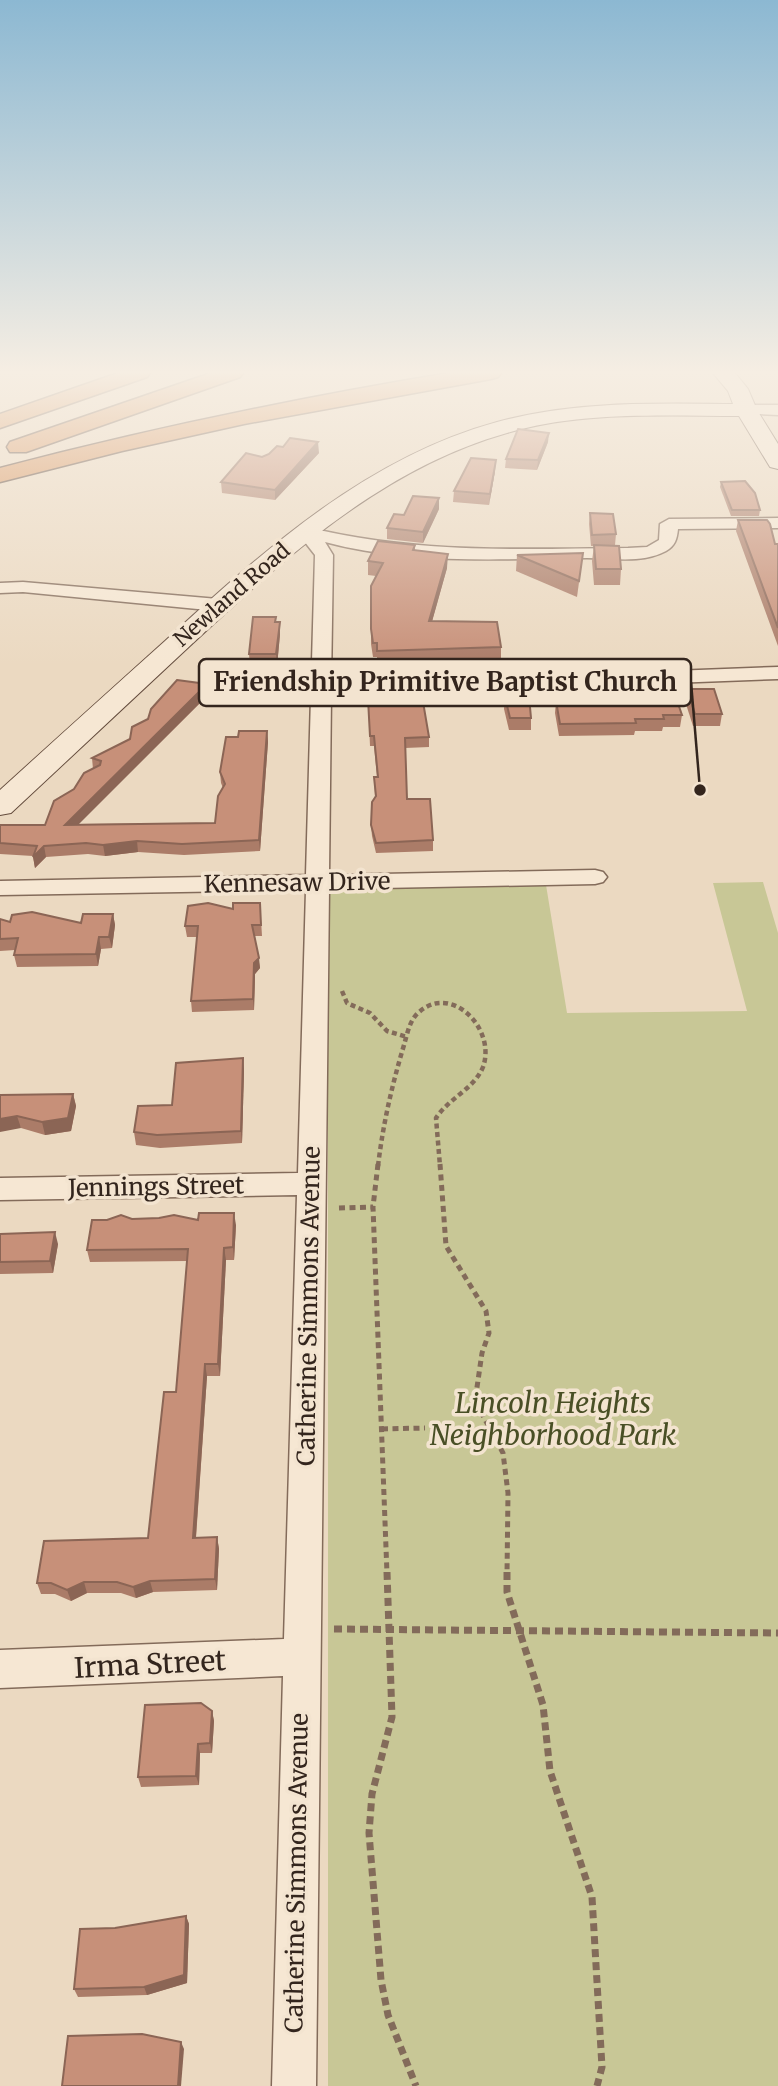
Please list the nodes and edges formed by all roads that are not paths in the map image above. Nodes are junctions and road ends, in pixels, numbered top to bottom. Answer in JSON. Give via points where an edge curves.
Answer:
{"nodes":[{"id":1,"x":19,"y":470,"type":"edge"},
{"id":2,"x":402,"y":470,"type":"edge"},
{"id":3,"x":0,"y":475,"type":"edge"},
{"id":4,"x":778,"y":523,"type":"edge"},
{"id":5,"x":306,"y":532,"type":"junction"},
{"id":6,"x":0,"y":588,"type":"edge"},
{"id":7,"x":218,"y":606,"type":"junction"},
{"id":8,"x":778,"y":673,"type":"edge"},
{"id":9,"x":320,"y":690,"type":"junction"},
{"id":10,"x":0,"y":806,"type":"edge"},
{"id":11,"x":595,"y":877,"type":"dead end"},
{"id":12,"x":317,"y":882,"type":"junction"},
{"id":13,"x":0,"y":888,"type":"edge"},
{"id":14,"x":0,"y":1189,"type":"edge"},
{"id":15,"x":311,"y":1197,"type":"junction"},
{"id":16,"x":301,"y":1643,"type":"junction"},
{"id":17,"x":0,"y":1669,"type":"edge"},
{"id":18,"x":294,"y":2086,"type":"edge"}],
"edges":[{"from":1,"to":3,"type":"highway"},
{"from":2,"to":5,"type":"street","name":"Newland Road"},
{"from":4,"to":5,"type":"street","via":[[669,524],[665,544],[645,552],[514,556],[356,545]]},
{"from":5,"to":7,"type":"street","name":"Newland Road"},
{"from":5,"to":9,"type":"street","name":"Catherine Simmons Avenue","via":[[324,555]]},
{"from":6,"to":7,"type":"street"},
{"from":7,"to":10,"type":"street","name":"Newland Road"},
{"from":8,"to":9,"type":"street"},
{"from":9,"to":12,"type":"street","name":"Catherine Simmons Avenue"},
{"from":11,"to":12,"type":"street","name":"Kennesaw Drive"},
{"from":12,"to":13,"type":"street","name":"Kennesaw Drive"},
{"from":12,"to":15,"type":"street","name":"Catherine Simmons Avenue"},
{"from":14,"to":15,"type":"street","name":"Jennings Street"},
{"from":15,"to":16,"type":"street","name":"Catherine Simmons Avenue"},
{"from":16,"to":17,"type":"street","name":"Irma Street"},
{"from":16,"to":18,"type":"street","name":"Catherine Simmons Avenue"}]}
